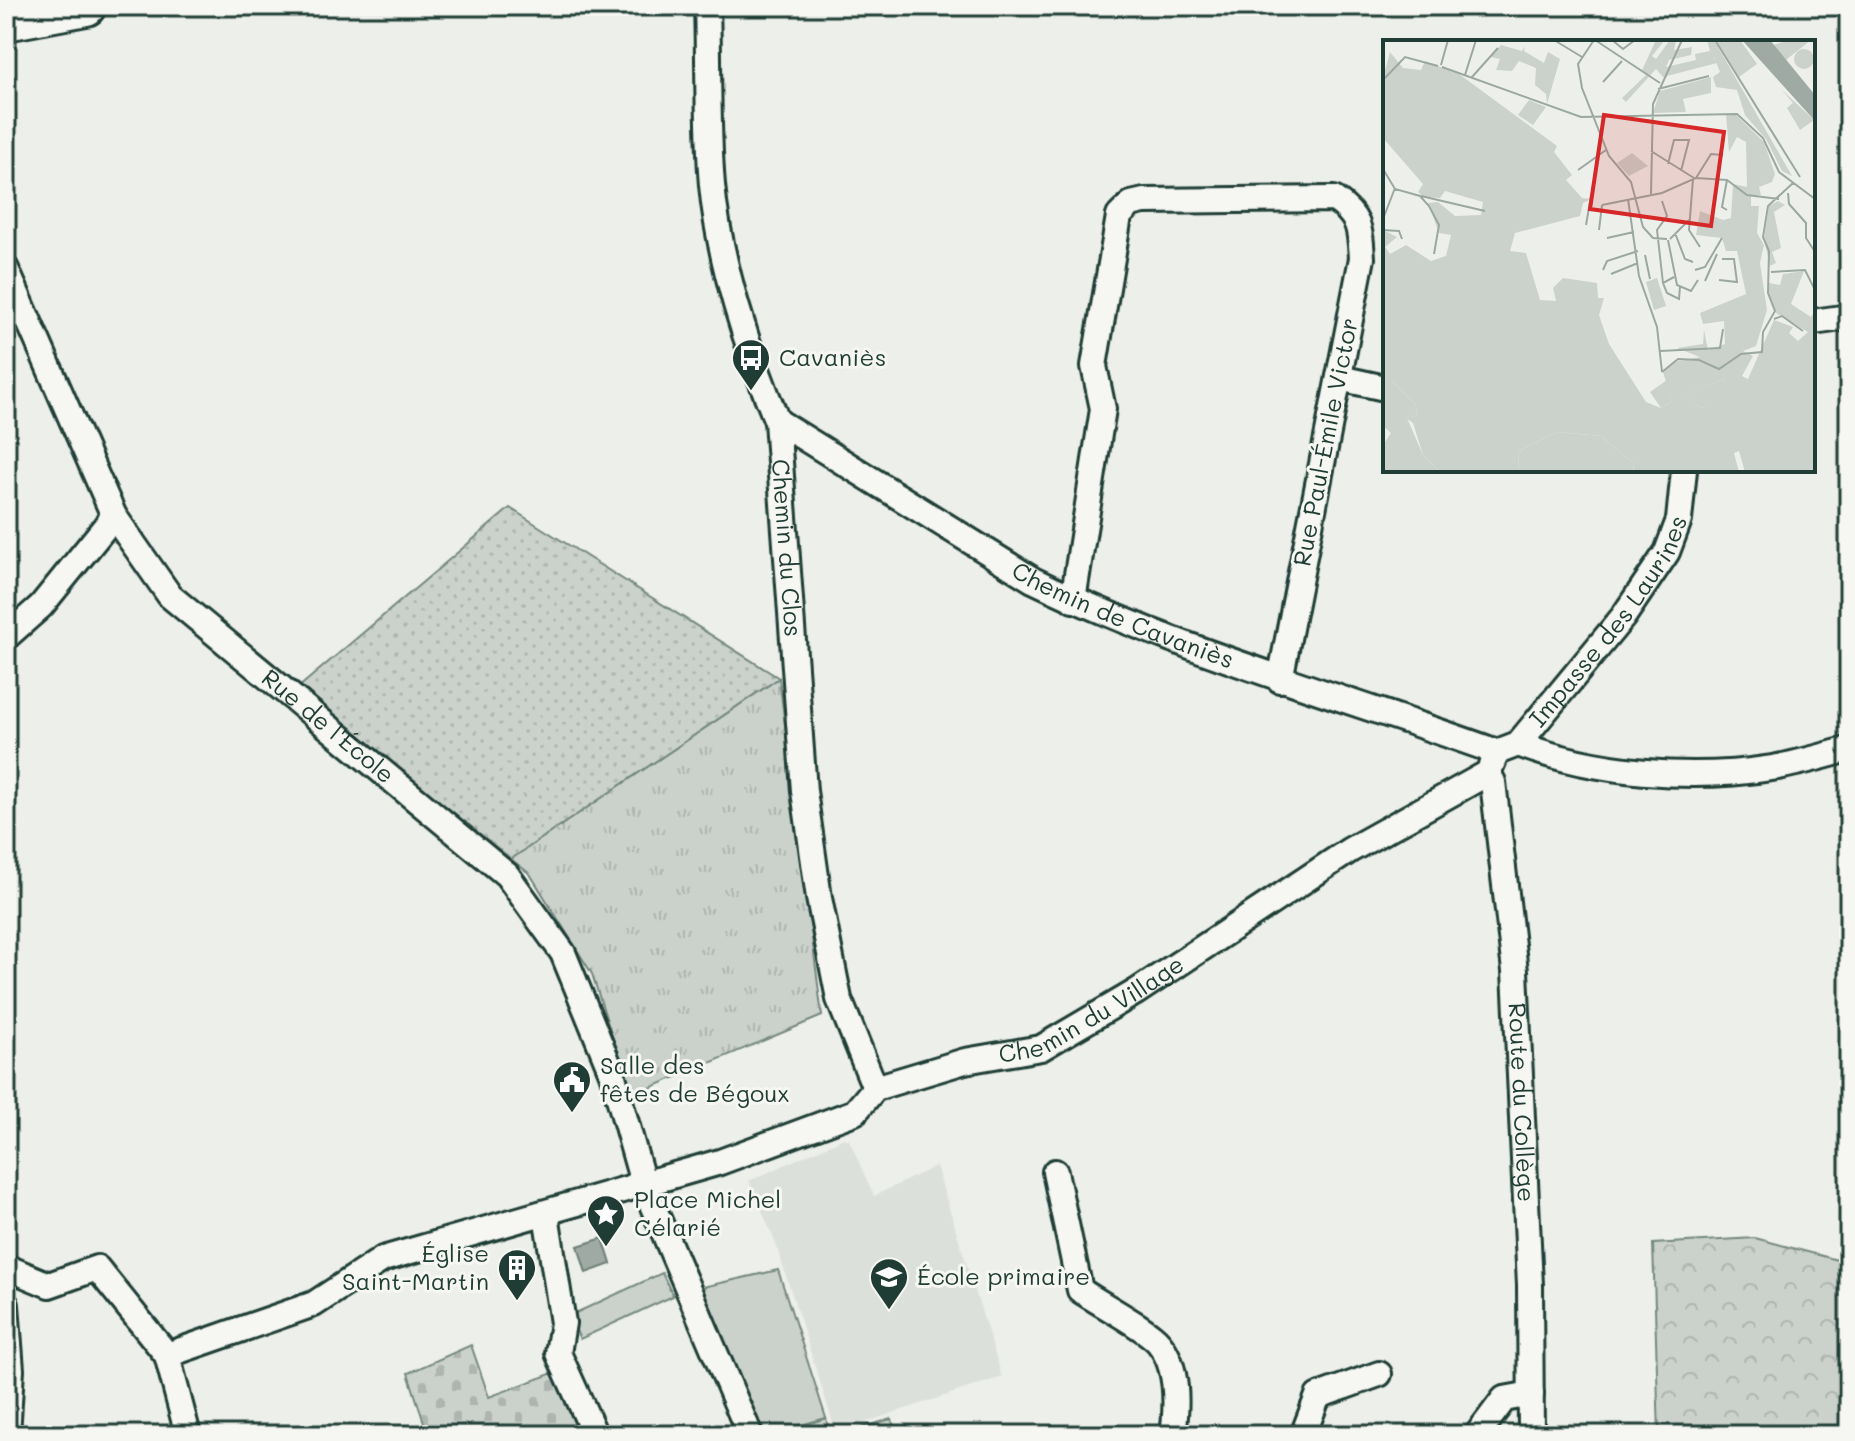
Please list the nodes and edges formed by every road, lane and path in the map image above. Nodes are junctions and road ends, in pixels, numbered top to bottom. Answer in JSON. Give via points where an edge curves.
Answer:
{"nodes":[{"id":1,"x":86,"y":6,"type":"edge"},
{"id":2,"x":707,"y":6,"type":"edge"},
{"id":3,"x":6,"y":21,"type":"edge"},
{"id":4,"x":6,"y":269,"type":"edge"},
{"id":5,"x":1849,"y":317,"type":"edge"},
{"id":6,"x":1815,"y":322,"type":"edge"},
{"id":7,"x":1339,"y":378,"type":"junction"},
{"id":8,"x":1383,"y":388,"type":"edge"},
{"id":9,"x":777,"y":421,"type":"junction"},
{"id":10,"x":1684,"y":472,"type":"edge"},
{"id":11,"x":114,"y":516,"type":"junction"},
{"id":12,"x":1073,"y":600,"type":"junction"},
{"id":13,"x":6,"y":637,"type":"edge"},
{"id":14,"x":1280,"y":680,"type":"junction"},
{"id":15,"x":1849,"y":749,"type":"edge"},
{"id":16,"x":1501,"y":756,"type":"junction"},
{"id":17,"x":875,"y":1088,"type":"junction"},
{"id":18,"x":1055,"y":1172,"type":"dead end"},
{"id":19,"x":643,"y":1183,"type":"junction"},
{"id":20,"x":546,"y":1214,"type":"junction"},
{"id":21,"x":6,"y":1267,"type":"edge"},
{"id":22,"x":6,"y":1305,"type":"edge"},
{"id":23,"x":167,"y":1355,"type":"junction"},
{"id":24,"x":1379,"y":1374,"type":"dead end"},
{"id":25,"x":1531,"y":1394,"type":"junction"},
{"id":26,"x":7,"y":1435,"type":"edge"},
{"id":27,"x":188,"y":1435,"type":"edge"},
{"id":28,"x":595,"y":1435,"type":"edge"},
{"id":29,"x":750,"y":1435,"type":"edge"},
{"id":30,"x":1173,"y":1435,"type":"edge"},
{"id":31,"x":1303,"y":1435,"type":"edge"},
{"id":32,"x":1477,"y":1435,"type":"edge"},
{"id":33,"x":1531,"y":1435,"type":"edge"}],
"edges":[{"from":1,"to":3,"type":"main road"},
{"from":2,"to":9,"type":"street","name":"Chemin du Clos","via":[[712,184],[722,249]]},
{"from":4,"to":11,"type":"street","name":"Rue de l'École"},
{"from":5,"to":6,"type":"street"},
{"from":7,"to":8,"type":"street"},
{"from":7,"to":12,"type":"street","name":"Rue Paul-Émile Victor","via":[[1362,258],[1360,230],[1351,211],[1334,199],[1131,204],[1119,216],[1094,366],[1103,409]]},
{"from":7,"to":14,"type":"street","name":"Rue Paul-Émile Victor"},
{"from":9,"to":12,"type":"street","name":"Chemin de Cavaniès"},
{"from":9,"to":17,"type":"street","name":"Chemin du Clos","via":[[804,791],[819,898],[839,999]]},
{"from":10,"to":16,"type":"street","name":"Impasse des Laurines","via":[[1679,520],[1667,552],[1623,617]]},
{"from":11,"to":13,"type":"street","via":[[41,606]]},
{"from":11,"to":19,"type":"street","name":"Rue de l'École","via":[[170,596],[507,875],[563,953],[612,1073]]},
{"from":12,"to":14,"type":"street","name":"Chemin de Cavaniès"},
{"from":14,"to":16,"type":"street","name":"Chemin de Cavaniès"},
{"from":15,"to":16,"type":"street","name":"Chemin de Cavaniès","via":[[1772,768],[1673,774],[1552,757]]},
{"from":16,"to":17,"type":"street","name":"Chemin du Village","via":[[1041,1048],[965,1061]]},
{"from":16,"to":25,"type":"street","name":"Route du Collège","via":[[1493,782],[1515,971]]},
{"from":17,"to":19,"type":"street","name":"Chemin du Village","via":[[855,1112],[720,1162]]},
{"from":18,"to":30,"type":"street","via":[[1080,1290],[1159,1342],[1177,1404]]},
{"from":19,"to":20,"type":"street","name":"Chemin du Village"},
{"from":19,"to":29,"type":"street","name":"Rue de l'École"},
{"from":20,"to":23,"type":"street","name":"Chemin du Village","via":[[383,1259],[314,1304]]},
{"from":20,"to":28,"type":"street","via":[[563,1323],[558,1353]]},
{"from":21,"to":23,"type":"street","via":[[49,1285],[97,1268]]},
{"from":22,"to":26,"type":"street","via":[[11,1370]]},
{"from":23,"to":27,"type":"street"},
{"from":24,"to":31,"type":"street","via":[[1318,1396]]},
{"from":25,"to":32,"type":"street","via":[[1504,1399]]},
{"from":25,"to":33,"type":"street","name":"Route du Collège"}]}
